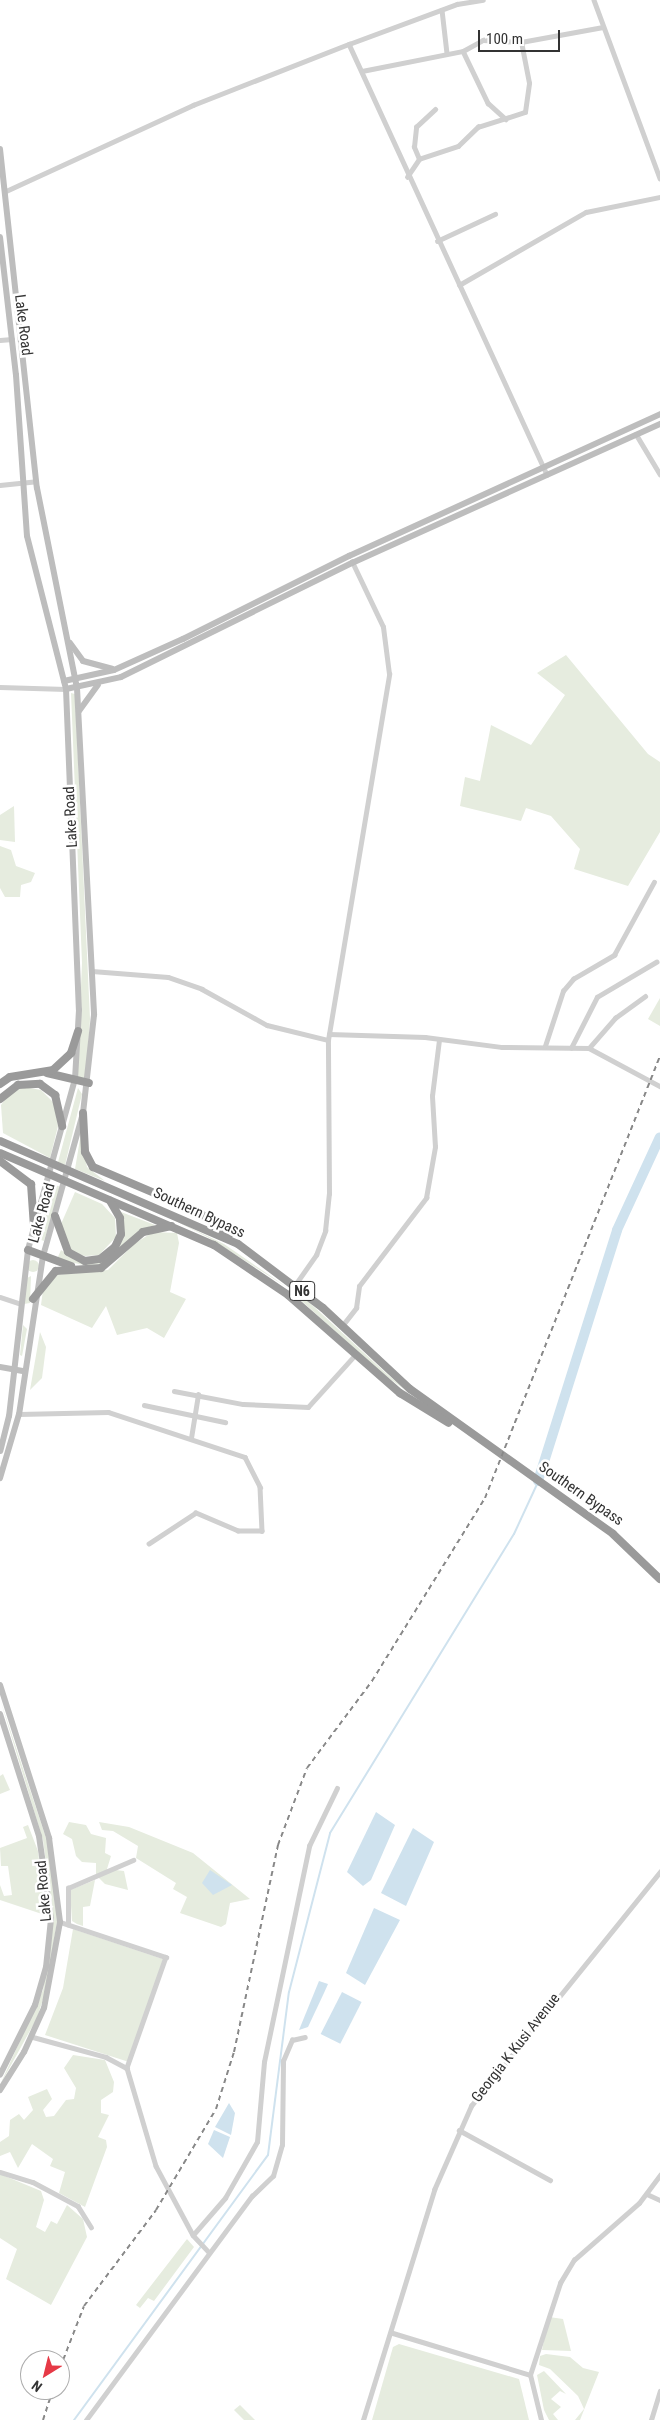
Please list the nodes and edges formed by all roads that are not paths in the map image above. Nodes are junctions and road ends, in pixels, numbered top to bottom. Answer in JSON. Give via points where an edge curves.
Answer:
{"nodes":[{"id":1,"x":484,"y":0,"type":"edge"},
{"id":2,"x":594,"y":0,"type":"edge"},
{"id":3,"x":442,"y":10,"type":"junction"},
{"id":4,"x":603,"y":27,"type":"junction"},
{"id":5,"x":521,"y":42,"type":"junction"},
{"id":6,"x":349,"y":44,"type":"junction"},
{"id":7,"x":464,"y":51,"type":"junction"},
{"id":8,"x":448,"y":53,"type":"junction"},
{"id":9,"x":362,"y":71,"type":"junction"},
{"id":10,"x":435,"y":109,"type":"dead end"},
{"id":11,"x":506,"y":119,"type":"junction"},
{"id":12,"x":0,"y":149,"type":"edge"},
{"id":13,"x":419,"y":159,"type":"junction"},
{"id":14,"x":407,"y":177,"type":"junction"},
{"id":15,"x":660,"y":178,"type":"edge"},
{"id":16,"x":6,"y":191,"type":"junction"},
{"id":17,"x":660,"y":197,"type":"edge"},
{"id":18,"x":495,"y":214,"type":"dead end"},
{"id":19,"x":0,"y":237,"type":"edge"},
{"id":20,"x":437,"y":241,"type":"junction"},
{"id":21,"x":459,"y":285,"type":"junction"},
{"id":22,"x":12,"y":338,"type":"junction"},
{"id":23,"x":0,"y":340,"type":"edge"},
{"id":24,"x":660,"y":414,"type":"edge"},
{"id":25,"x":660,"y":424,"type":"edge"},
{"id":26,"x":636,"y":434,"type":"junction"},
{"id":27,"x":544,"y":467,"type":"junction"},
{"id":28,"x":660,"y":474,"type":"edge"},
{"id":29,"x":547,"y":475,"type":"junction"},
{"id":30,"x":36,"y":481,"type":"junction"},
{"id":31,"x":24,"y":483,"type":"junction"},
{"id":32,"x":0,"y":485,"type":"edge"},
{"id":33,"x":349,"y":556,"type":"junction"},
{"id":34,"x":352,"y":563,"type":"junction"},
{"id":35,"x":69,"y":641,"type":"junction"},
{"id":36,"x":114,"y":670,"type":"junction"},
{"id":37,"x":76,"y":680,"type":"junction"},
{"id":38,"x":64,"y":681,"type":"junction"},
{"id":39,"x":99,"y":684,"type":"junction"},
{"id":40,"x":50,"y":686,"type":"junction"},
{"id":41,"x":0,"y":687,"type":"edge"},
{"id":42,"x":77,"y":688,"type":"junction"},
{"id":43,"x":66,"y":689,"type":"junction"},
{"id":44,"x":79,"y":712,"type":"junction"},
{"id":45,"x":654,"y":882,"type":"dead end"},
{"id":46,"x":656,"y":962,"type":"dead end"},
{"id":47,"x":92,"y":971,"type":"junction"},
{"id":48,"x":644,"y":996,"type":"dead end"},
{"id":49,"x":78,"y":1031,"type":"junction"},
{"id":50,"x":328,"y":1037,"type":"junction"},
{"id":51,"x":439,"y":1040,"type":"junction"},
{"id":52,"x":545,"y":1046,"type":"junction"},
{"id":53,"x":571,"y":1048,"type":"junction"},
{"id":54,"x":589,"y":1048,"type":"junction"},
{"id":55,"x":46,"y":1073,"type":"junction"},
{"id":56,"x":76,"y":1079,"type":"junction"},
{"id":57,"x":89,"y":1083,"type":"junction"},
{"id":58,"x":0,"y":1084,"type":"edge"},
{"id":59,"x":660,"y":1086,"type":"edge"},
{"id":60,"x":0,"y":1099,"type":"edge"},
{"id":61,"x":83,"y":1113,"type":"junction"},
{"id":62,"x":62,"y":1126,"type":"junction"},
{"id":63,"x":0,"y":1134,"type":"edge"},
{"id":64,"x":2,"y":1142,"type":"edge"},
{"id":65,"x":0,"y":1153,"type":"edge"},
{"id":66,"x":0,"y":1161,"type":"edge"},
{"id":67,"x":105,"y":1198,"type":"junction"},
{"id":68,"x":55,"y":1216,"type":"junction"},
{"id":69,"x":177,"y":1226,"type":"junction"},
{"id":70,"x":34,"y":1227,"type":"junction"},
{"id":71,"x":238,"y":1244,"type":"junction"},
{"id":72,"x":28,"y":1250,"type":"junction"},
{"id":73,"x":43,"y":1256,"type":"junction"},
{"id":74,"x":72,"y":1266,"type":"junction"},
{"id":75,"x":295,"y":1286,"type":"junction"},
{"id":76,"x":288,"y":1295,"type":"junction"},
{"id":77,"x":0,"y":1297,"type":"edge"},
{"id":78,"x":34,"y":1299,"type":"junction"},
{"id":79,"x":19,"y":1303,"type":"junction"},
{"id":80,"x":342,"y":1326,"type":"junction"},
{"id":81,"x":355,"y":1355,"type":"junction"},
{"id":82,"x":0,"y":1367,"type":"edge"},
{"id":83,"x":12,"y":1370,"type":"junction"},
{"id":84,"x":24,"y":1371,"type":"junction"},
{"id":85,"x":174,"y":1391,"type":"dead end"},
{"id":86,"x":412,"y":1391,"type":"junction"},
{"id":87,"x":198,"y":1395,"type":"junction"},
{"id":88,"x":406,"y":1397,"type":"junction"},
{"id":89,"x":144,"y":1405,"type":"dead end"},
{"id":90,"x":19,"y":1414,"type":"junction"},
{"id":91,"x":194,"y":1417,"type":"junction"},
{"id":92,"x":225,"y":1422,"type":"dead end"},
{"id":93,"x":191,"y":1438,"type":"junction"},
{"id":94,"x":479,"y":1440,"type":"junction"},
{"id":95,"x":0,"y":1451,"type":"edge"},
{"id":96,"x":0,"y":1478,"type":"edge"},
{"id":97,"x":149,"y":1544,"type":"dead end"},
{"id":98,"x":660,"y":1578,"type":"edge"},
{"id":99,"x":0,"y":1688,"type":"edge"},
{"id":100,"x":0,"y":1714,"type":"edge"},
{"id":101,"x":337,"y":1788,"type":"dead end"},
{"id":102,"x":133,"y":1860,"type":"dead end"},
{"id":103,"x":660,"y":1872,"type":"edge"},
{"id":104,"x":60,"y":1922,"type":"junction"},
{"id":105,"x":68,"y":1925,"type":"junction"},
{"id":106,"x":33,"y":2037,"type":"junction"},
{"id":107,"x":305,"y":2037,"type":"dead end"},
{"id":108,"x":127,"y":2068,"type":"junction"},
{"id":109,"x":0,"y":2075,"type":"edge"},
{"id":110,"x":0,"y":2090,"type":"edge"},
{"id":111,"x":459,"y":2130,"type":"junction"},
{"id":112,"x":0,"y":2172,"type":"edge"},
{"id":113,"x":660,"y":2176,"type":"edge"},
{"id":114,"x":550,"y":2180,"type":"dead end"},
{"id":115,"x":647,"y":2194,"type":"junction"},
{"id":116,"x":660,"y":2200,"type":"edge"},
{"id":117,"x":91,"y":2227,"type":"dead end"},
{"id":118,"x":193,"y":2235,"type":"junction"},
{"id":119,"x":208,"y":2251,"type":"junction"},
{"id":120,"x":393,"y":2333,"type":"junction"},
{"id":121,"x":530,"y":2375,"type":"junction"},
{"id":122,"x":660,"y":2391,"type":"edge"},
{"id":123,"x":86,"y":2420,"type":"edge"},
{"id":124,"x":363,"y":2420,"type":"edge"},
{"id":125,"x":541,"y":2420,"type":"edge"},
{"id":126,"x":652,"y":2420,"type":"edge"}],
"edges":[{"from":1,"to":3,"type":"street"},
{"from":2,"to":4,"type":"street"},
{"from":3,"to":6,"type":"street"},
{"from":3,"to":8,"type":"street"},
{"from":4,"to":5,"type":"street"},
{"from":4,"to":15,"type":"street"},
{"from":5,"to":7,"type":"street","via":[[483,40]]},
{"from":5,"to":11,"type":"street","via":[[529,103],[520,116]]},
{"from":6,"to":9,"type":"street"},
{"from":6,"to":16,"type":"street","via":[[198,102]]},
{"from":7,"to":8,"type":"street"},
{"from":7,"to":11,"type":"street","via":[[488,103]]},
{"from":8,"to":9,"type":"street"},
{"from":9,"to":14,"type":"street"},
{"from":10,"to":13,"type":"street","via":[[416,127],[414,147]]},
{"from":11,"to":13,"type":"street","via":[[478,127],[458,146]]},
{"from":12,"to":16,"type":"main road","name":"Lake Road"},
{"from":13,"to":14,"type":"street"},
{"from":14,"to":20,"type":"street"},
{"from":16,"to":30,"type":"main road","name":"Lake Road"},
{"from":17,"to":21,"type":"street","via":[[586,212]]},
{"from":18,"to":20,"type":"street"},
{"from":19,"to":22,"type":"main road","name":"Lake Road"},
{"from":20,"to":21,"type":"street"},
{"from":21,"to":27,"type":"street"},
{"from":22,"to":23,"type":"street"},
{"from":22,"to":31,"type":"main road","name":"Lake Road"},
{"from":24,"to":27,"type":"main road"},
{"from":25,"to":26,"type":"main road"},
{"from":26,"to":28,"type":"street"},
{"from":26,"to":29,"type":"main road"},
{"from":27,"to":29,"type":"street"},
{"from":27,"to":33,"type":"main road"},
{"from":29,"to":34,"type":"main road"},
{"from":30,"to":31,"type":"street"},
{"from":30,"to":35,"type":"main road","name":"Lake Road"},
{"from":31,"to":32,"type":"street"},
{"from":31,"to":38,"type":"main road","name":"Lake Road","via":[[27,536]]},
{"from":33,"to":34,"type":"street"},
{"from":33,"to":36,"type":"main road"},
{"from":34,"to":39,"type":"main road"},
{"from":34,"to":50,"type":"street","via":[[383,627],[389,674]]},
{"from":35,"to":36,"type":"main road","via":[[83,661]]},
{"from":35,"to":37,"type":"main road","name":"Lake Road"},
{"from":36,"to":37,"type":"main road"},
{"from":37,"to":38,"type":"main road"},
{"from":37,"to":42,"type":"main road","name":"Lake Road"},
{"from":38,"to":40,"type":"street"},
{"from":38,"to":43,"type":"main road","name":"Lake Road"},
{"from":39,"to":42,"type":"main road"},
{"from":39,"to":44,"type":"main road"},
{"from":40,"to":41,"type":"street"},
{"from":40,"to":43,"type":"street"},
{"from":42,"to":43,"type":"main road"},
{"from":42,"to":44,"type":"main road","name":"Lake Road"},
{"from":43,"to":49,"type":"main road","name":"Lake Road"},
{"from":44,"to":47,"type":"main road","name":"Lake Road"},
{"from":45,"to":52,"type":"street","via":[[614,955],[573,979],[563,991]]},
{"from":46,"to":53,"type":"street","via":[[597,996]]},
{"from":47,"to":50,"type":"street","via":[[168,977],[202,989],[267,1025]]},
{"from":47,"to":57,"type":"main road","name":"Lake Road","via":[[94,1015]]},
{"from":48,"to":54,"type":"street","via":[[615,1018]]},
{"from":49,"to":55,"type":"highway","via":[[71,1053]]},
{"from":49,"to":56,"type":"main road","name":"Lake Road"},
{"from":50,"to":51,"type":"street"},
{"from":50,"to":75,"type":"street","via":[[328,1204],[321,1243]]},
{"from":51,"to":52,"type":"street","via":[[502,1047]]},
{"from":51,"to":80,"type":"street","via":[[432,1096],[435,1151],[426,1198],[359,1286],[356,1308]]},
{"from":52,"to":53,"type":"street"},
{"from":53,"to":54,"type":"street"},
{"from":54,"to":59,"type":"street"},
{"from":55,"to":56,"type":"highway"},
{"from":55,"to":58,"type":"highway","via":[[10,1077]]},
{"from":56,"to":57,"type":"highway"},
{"from":56,"to":62,"type":"main road","name":"Lake Road"},
{"from":57,"to":61,"type":"main road","name":"Lake Road"},
{"from":60,"to":62,"type":"highway","via":[[18,1084],[40,1084],[55,1095]]},
{"from":61,"to":68,"type":"main road","name":"Lake Road"},
{"from":61,"to":71,"type":"highway","via":[[85,1152],[93,1167],[198,1212]]},
{"from":62,"to":70,"type":"main road","name":"Lake Road"},
{"from":63,"to":64,"type":"highway"},
{"from":64,"to":71,"type":"highway","name":"Southern Bypass","number":"N6"},
{"from":65,"to":67,"type":"highway","name":"Southern Bypass","number":"N6"},
{"from":66,"to":70,"type":"highway","via":[[31,1184]]},
{"from":67,"to":68,"type":"highway","via":[[122,1226],[115,1247],[100,1259],[85,1261],[68,1252]]},
{"from":67,"to":69,"type":"highway","name":"Southern Bypass","number":"N6"},
{"from":68,"to":73,"type":"main road","name":"Lake Road"},
{"from":69,"to":74,"type":"highway","via":[[143,1232],[101,1268]]},
{"from":69,"to":76,"type":"highway","name":"Southern Bypass","number":"N6","via":[[239,1260]]},
{"from":70,"to":72,"type":"main road","name":"Lake Road"},
{"from":71,"to":75,"type":"highway","name":"Southern Bypass","number":"N6"},
{"from":72,"to":73,"type":"highway"},
{"from":72,"to":79,"type":"main road","name":"Lake Road"},
{"from":73,"to":74,"type":"highway"},
{"from":73,"to":78,"type":"main road","name":"Lake Road"},
{"from":74,"to":78,"type":"highway","via":[[51,1274]]},
{"from":75,"to":76,"type":"street"},
{"from":75,"to":80,"type":"highway","name":"Southern Bypass","number":"N6"},
{"from":76,"to":81,"type":"highway","name":"Southern Bypass","number":"N6"},
{"from":77,"to":79,"type":"street"},
{"from":78,"to":84,"type":"main road","name":"Lake Road"},
{"from":79,"to":83,"type":"main road","name":"Lake Road"},
{"from":80,"to":86,"type":"highway","name":"Southern Bypass","number":"N6"},
{"from":81,"to":87,"type":"street","via":[[308,1407],[243,1404]]},
{"from":81,"to":88,"type":"highway","name":"Southern Bypass","number":"N6"},
{"from":82,"to":83,"type":"main road"},
{"from":83,"to":84,"type":"main road"},
{"from":83,"to":95,"type":"main road","name":"Lake Road"},
{"from":84,"to":90,"type":"main road","name":"Lake Road"},
{"from":85,"to":87,"type":"street"},
{"from":86,"to":88,"type":"highway"},
{"from":86,"to":94,"type":"highway","name":"Southern Bypass","number":"N6"},
{"from":87,"to":91,"type":"street"},
{"from":88,"to":94,"type":"highway","name":"Southern Bypass","number":"N6"},
{"from":89,"to":91,"type":"street"},
{"from":90,"to":93,"type":"street","via":[[108,1412]]},
{"from":90,"to":96,"type":"main road","name":"Lake Road"},
{"from":91,"to":92,"type":"street"},
{"from":91,"to":93,"type":"street"},
{"from":93,"to":97,"type":"street","via":[[245,1457],[260,1487],[262,1531],[238,1531],[196,1513]]},
{"from":94,"to":98,"type":"highway","name":"Southern Bypass","number":"N6","via":[[613,1534]]},
{"from":99,"to":104,"type":"main road","name":"Lake Road","via":[[49,1838]]},
{"from":100,"to":109,"type":"main road","name":"Lake Road","via":[[40,1836],[51,1919],[46,1967],[35,2005]]},
{"from":101,"to":118,"type":"street","via":[[309,1846],[264,2062],[258,2142],[225,2198]]},
{"from":102,"to":105,"type":"street","via":[[68,1888]]},
{"from":103,"to":111,"type":"street","name":"Georgia K Kusi Avenue","via":[[487,2082]]},
{"from":104,"to":105,"type":"street"},
{"from":104,"to":106,"type":"main road","name":"Lake Road","via":[[52,1980]]},
{"from":105,"to":108,"type":"street","via":[[166,1958]]},
{"from":106,"to":108,"type":"street","via":[[106,2057]]},
{"from":106,"to":110,"type":"main road","name":"Lake Road"},
{"from":107,"to":119,"type":"street","via":[[292,2040],[283,2061],[283,2134],[276,2169]]},
{"from":108,"to":118,"type":"street","via":[[156,2166]]},
{"from":111,"to":114,"type":"street"},
{"from":111,"to":120,"type":"street","name":"Georgia K Kusi Avenue","via":[[424,2220]]},
{"from":112,"to":117,"type":"street","via":[[33,2182],[78,2206]]},
{"from":113,"to":115,"type":"street"},
{"from":115,"to":116,"type":"street"},
{"from":115,"to":121,"type":"street","via":[[569,2268],[551,2303]]},
{"from":118,"to":119,"type":"street"},
{"from":119,"to":123,"type":"street"},
{"from":120,"to":121,"type":"street"},
{"from":120,"to":124,"type":"street","name":"Georgia K Kusi Avenue","via":[[376,2370]]},
{"from":121,"to":125,"type":"street"},
{"from":122,"to":126,"type":"street"}]}
